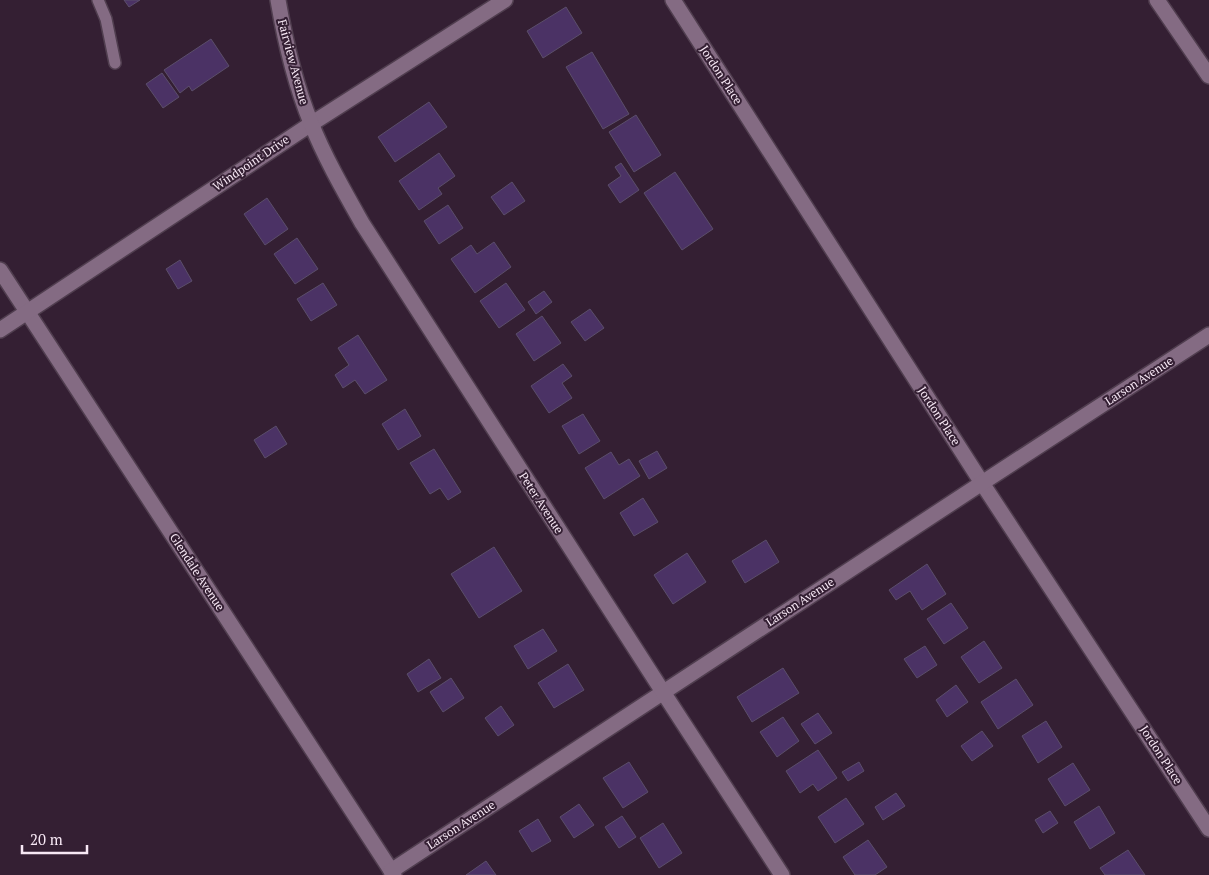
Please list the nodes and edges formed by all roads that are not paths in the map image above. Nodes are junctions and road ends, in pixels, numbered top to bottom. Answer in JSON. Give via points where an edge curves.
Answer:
{"nodes":[{"id":1,"x":98,"y":0,"type":"edge"},
{"id":2,"x":278,"y":0,"type":"edge"},
{"id":3,"x":505,"y":0,"type":"edge"},
{"id":4,"x":673,"y":0,"type":"edge"},
{"id":5,"x":1157,"y":0,"type":"edge"},
{"id":6,"x":115,"y":63,"type":"dead end"},
{"id":7,"x":1209,"y":76,"type":"edge"},
{"id":8,"x":311,"y":124,"type":"junction"},
{"id":9,"x":0,"y":270,"type":"edge"},
{"id":10,"x":27,"y":312,"type":"junction"},
{"id":11,"x":0,"y":330,"type":"edge"},
{"id":12,"x":1209,"y":335,"type":"edge"},
{"id":13,"x":982,"y":483,"type":"junction"},
{"id":14,"x":663,"y":692,"type":"junction"},
{"id":15,"x":1209,"y":829,"type":"edge"},
{"id":16,"x":392,"y":873,"type":"edge"},
{"id":17,"x":782,"y":875,"type":"edge"}],
"edges":[{"from":1,"to":6,"type":"lane","via":[[106,19]]},
{"from":2,"to":8,"type":"street","name":"Fairview Avenue","via":[[295,76]]},
{"from":3,"to":8,"type":"street","name":"Windpoint Drive"},
{"from":4,"to":13,"type":"street","name":"Jordon Place"},
{"from":5,"to":7,"type":"street"},
{"from":8,"to":10,"type":"street","name":"Windpoint Drive"},
{"from":8,"to":14,"type":"street","name":"Peter Avenue","via":[[368,235]]},
{"from":9,"to":10,"type":"street","name":"Glendale Avenue"},
{"from":10,"to":11,"type":"street","name":"Windpoint Drive"},
{"from":10,"to":16,"type":"street","name":"Glendale Avenue"},
{"from":12,"to":13,"type":"street","name":"Larson Avenue"},
{"from":13,"to":14,"type":"street","name":"Larson Avenue"},
{"from":13,"to":15,"type":"street","name":"Jordon Place"},
{"from":14,"to":16,"type":"street","name":"Larson Avenue"},
{"from":14,"to":17,"type":"street","name":"Peter Avenue"}]}
